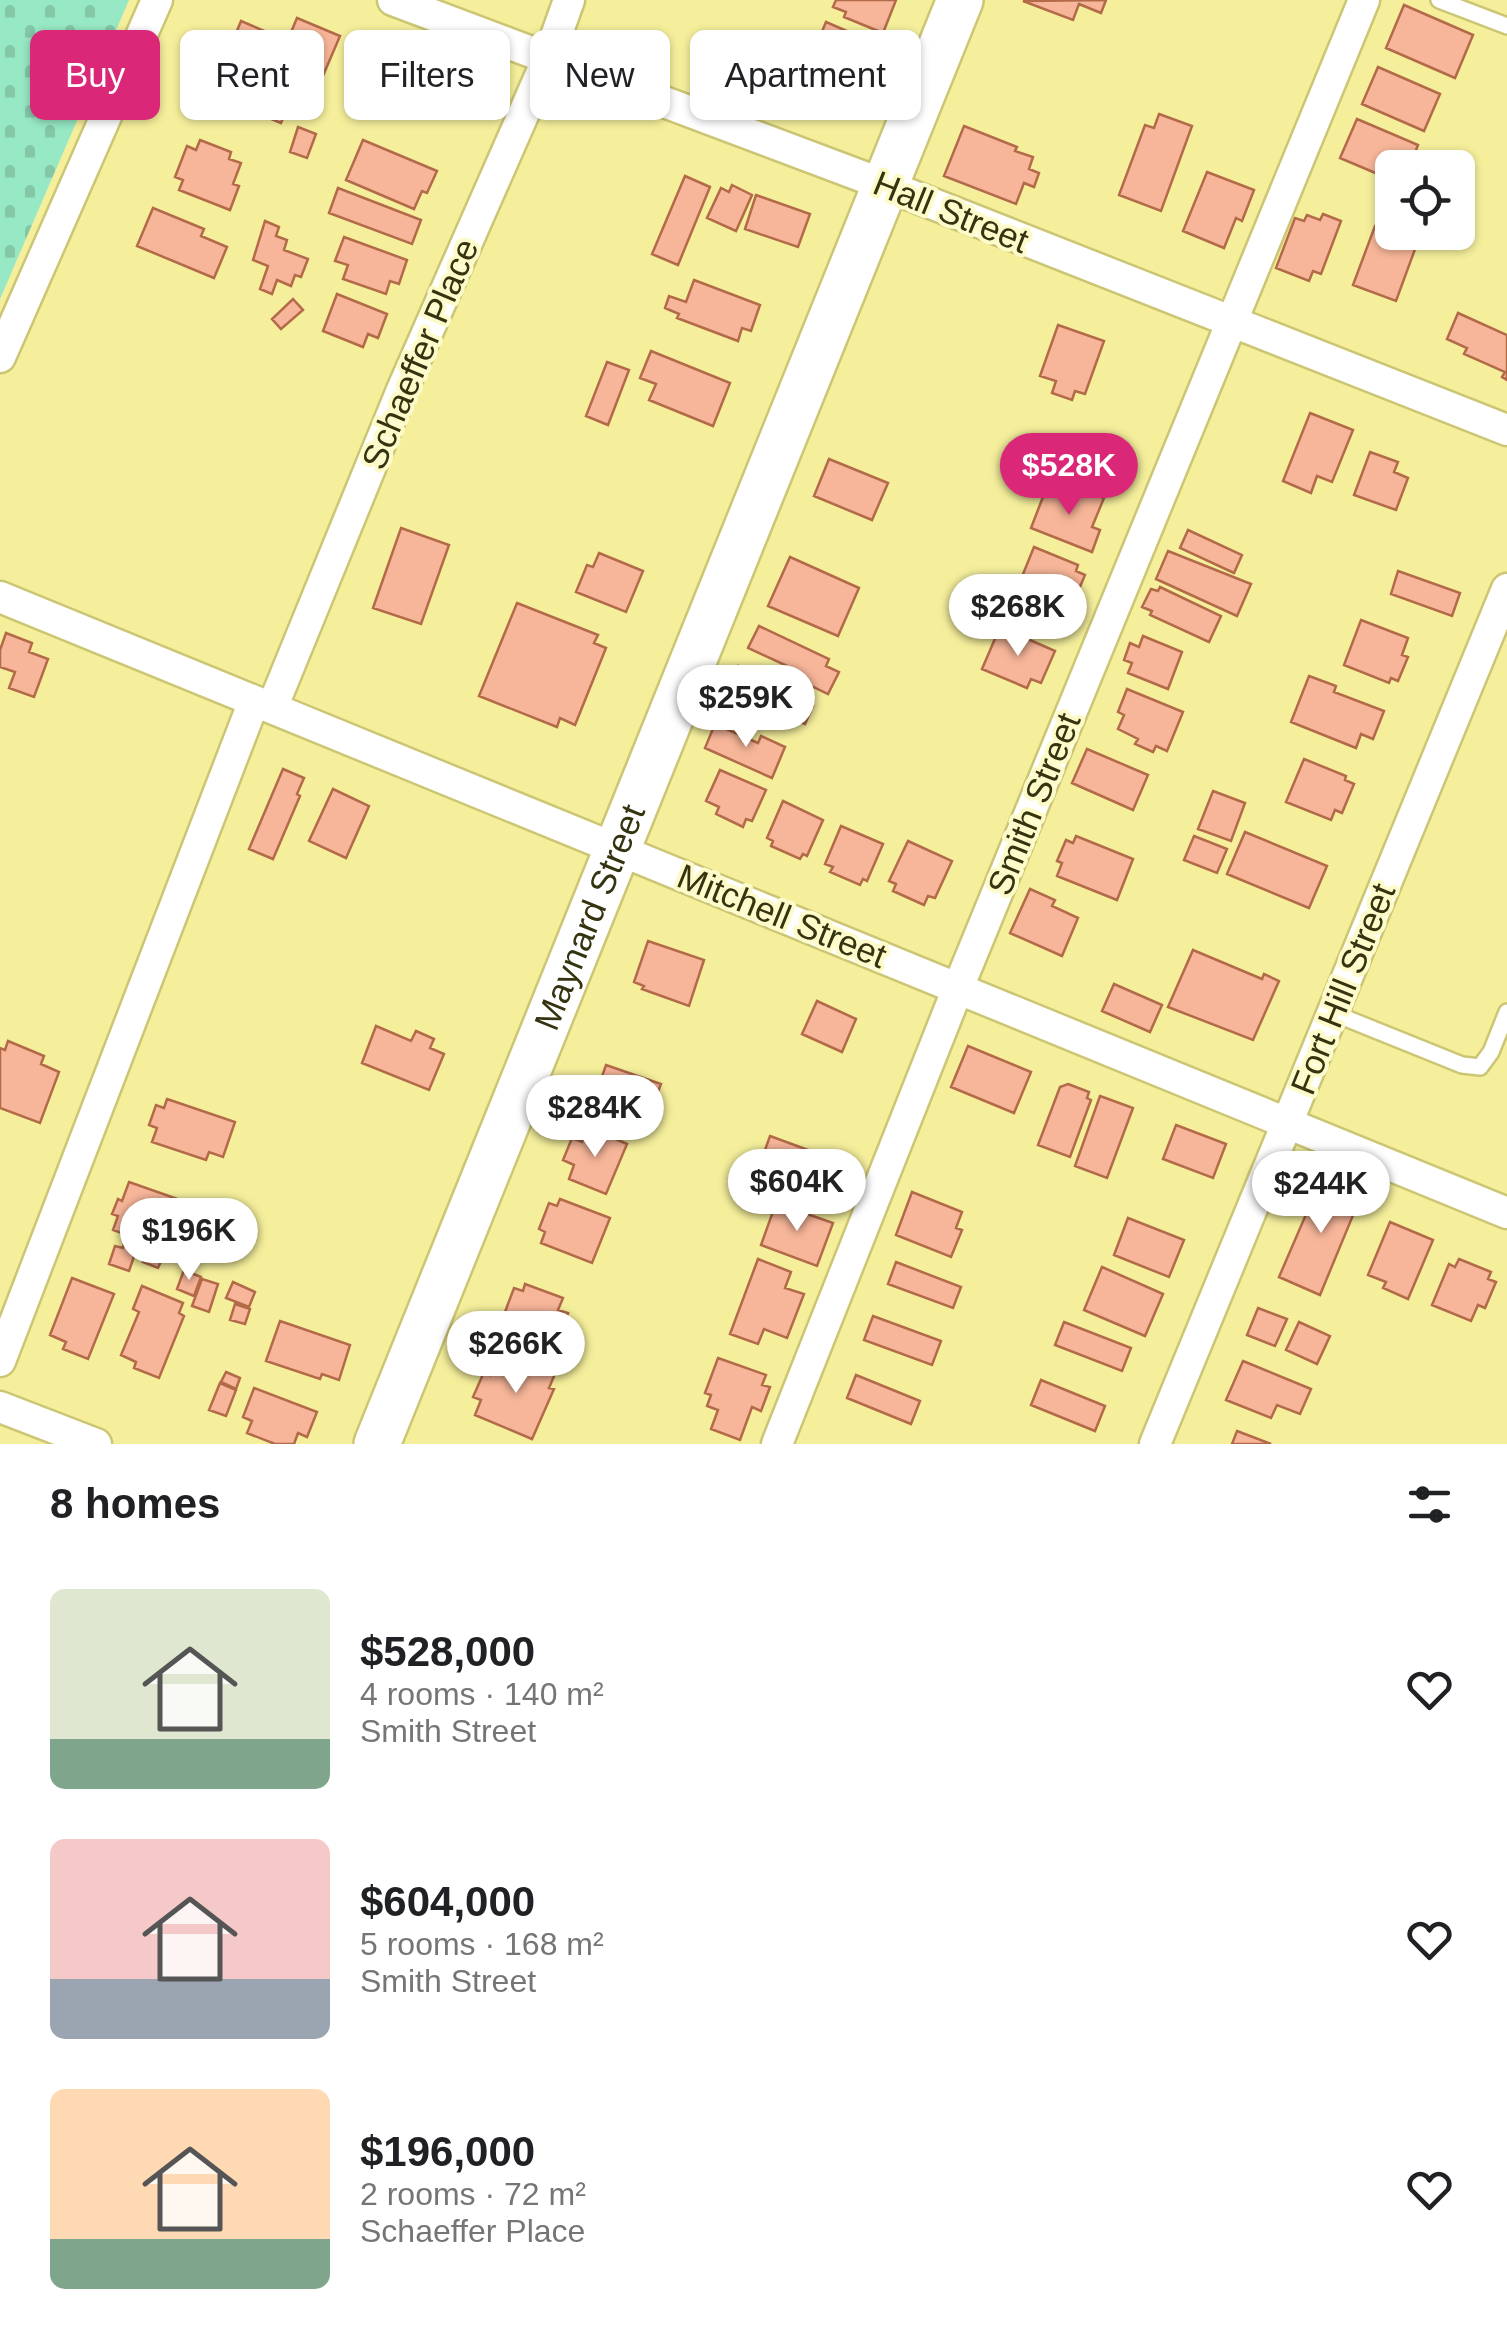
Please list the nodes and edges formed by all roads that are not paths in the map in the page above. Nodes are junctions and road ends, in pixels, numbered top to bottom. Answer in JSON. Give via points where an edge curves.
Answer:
{"nodes":[{"id":1,"x":158,"y":0,"type":"edge"},
{"id":2,"x":393,"y":0,"type":"edge"},
{"id":3,"x":569,"y":0,"type":"edge"},
{"id":4,"x":960,"y":0,"type":"edge"},
{"id":5,"x":1364,"y":0,"type":"edge"},
{"id":6,"x":1439,"y":0,"type":"edge"},
{"id":7,"x":1507,"y":26,"type":"edge"},
{"id":8,"x":558,"y":30,"type":"edge"},
{"id":9,"x":530,"y":49,"type":"edge"},
{"id":10,"x":530,"y":99,"type":"edge"},
{"id":11,"x":670,"y":103,"type":"edge"},
{"id":12,"x":884,"y":185,"type":"junction"},
{"id":13,"x":1232,"y":324,"type":"junction"},
{"id":14,"x":0,"y":357,"type":"edge"},
{"id":15,"x":1507,"y":430,"type":"edge"},
{"id":16,"x":1507,"y":589,"type":"edge"},
{"id":17,"x":0,"y":597,"type":"edge"},
{"id":18,"x":263,"y":704,"type":"junction"},
{"id":19,"x":616,"y":848,"type":"junction"},
{"id":20,"x":958,"y":988,"type":"junction"},
{"id":21,"x":1507,"y":1012,"type":"edge"},
{"id":22,"x":1333,"y":1013,"type":"junction"},
{"id":23,"x":1288,"y":1124,"type":"junction"},
{"id":24,"x":1507,"y":1213,"type":"edge"},
{"id":25,"x":0,"y":1362,"type":"edge"},
{"id":26,"x":0,"y":1407,"type":"edge"},
{"id":27,"x":96,"y":1444,"type":"edge"},
{"id":28,"x":377,"y":1444,"type":"edge"},
{"id":29,"x":777,"y":1444,"type":"edge"},
{"id":30,"x":1156,"y":1444,"type":"edge"}],
"edges":[{"from":1,"to":14,"type":"street"},
{"from":2,"to":9,"type":"street","name":"Hall Street"},
{"from":3,"to":8,"type":"street","name":"Schaeffer Place"},
{"from":4,"to":12,"type":"street","name":"Maynard Street"},
{"from":5,"to":13,"type":"street","name":"Smith Street"},
{"from":6,"to":7,"type":"lane"},
{"from":10,"to":18,"type":"street","name":"Schaeffer Place"},
{"from":11,"to":12,"type":"street","name":"Hall Street"},
{"from":12,"to":13,"type":"street","name":"Hall Street"},
{"from":12,"to":19,"type":"street","name":"Maynard Street"},
{"from":13,"to":15,"type":"street","name":"Hall Street"},
{"from":13,"to":20,"type":"street","name":"Smith Street"},
{"from":16,"to":22,"type":"street","name":"Fort Hill Street"},
{"from":17,"to":18,"type":"street","name":"Mitchell Street"},
{"from":18,"to":19,"type":"street","name":"Mitchell Street"},
{"from":18,"to":25,"type":"street","name":"Schaeffer Place"},
{"from":19,"to":20,"type":"street","name":"Mitchell Street"},
{"from":19,"to":28,"type":"street","name":"Maynard Street"},
{"from":20,"to":23,"type":"street","name":"Mitchell Street"},
{"from":20,"to":29,"type":"street","name":"Smith Street"},
{"from":21,"to":22,"type":"lane","via":[[1480,1067]]},
{"from":22,"to":23,"type":"street","name":"Fort Hill Street"},
{"from":23,"to":24,"type":"street","name":"Mitchell Street"},
{"from":23,"to":30,"type":"street","name":"Fort Hill Street"},
{"from":26,"to":27,"type":"street"}]}
